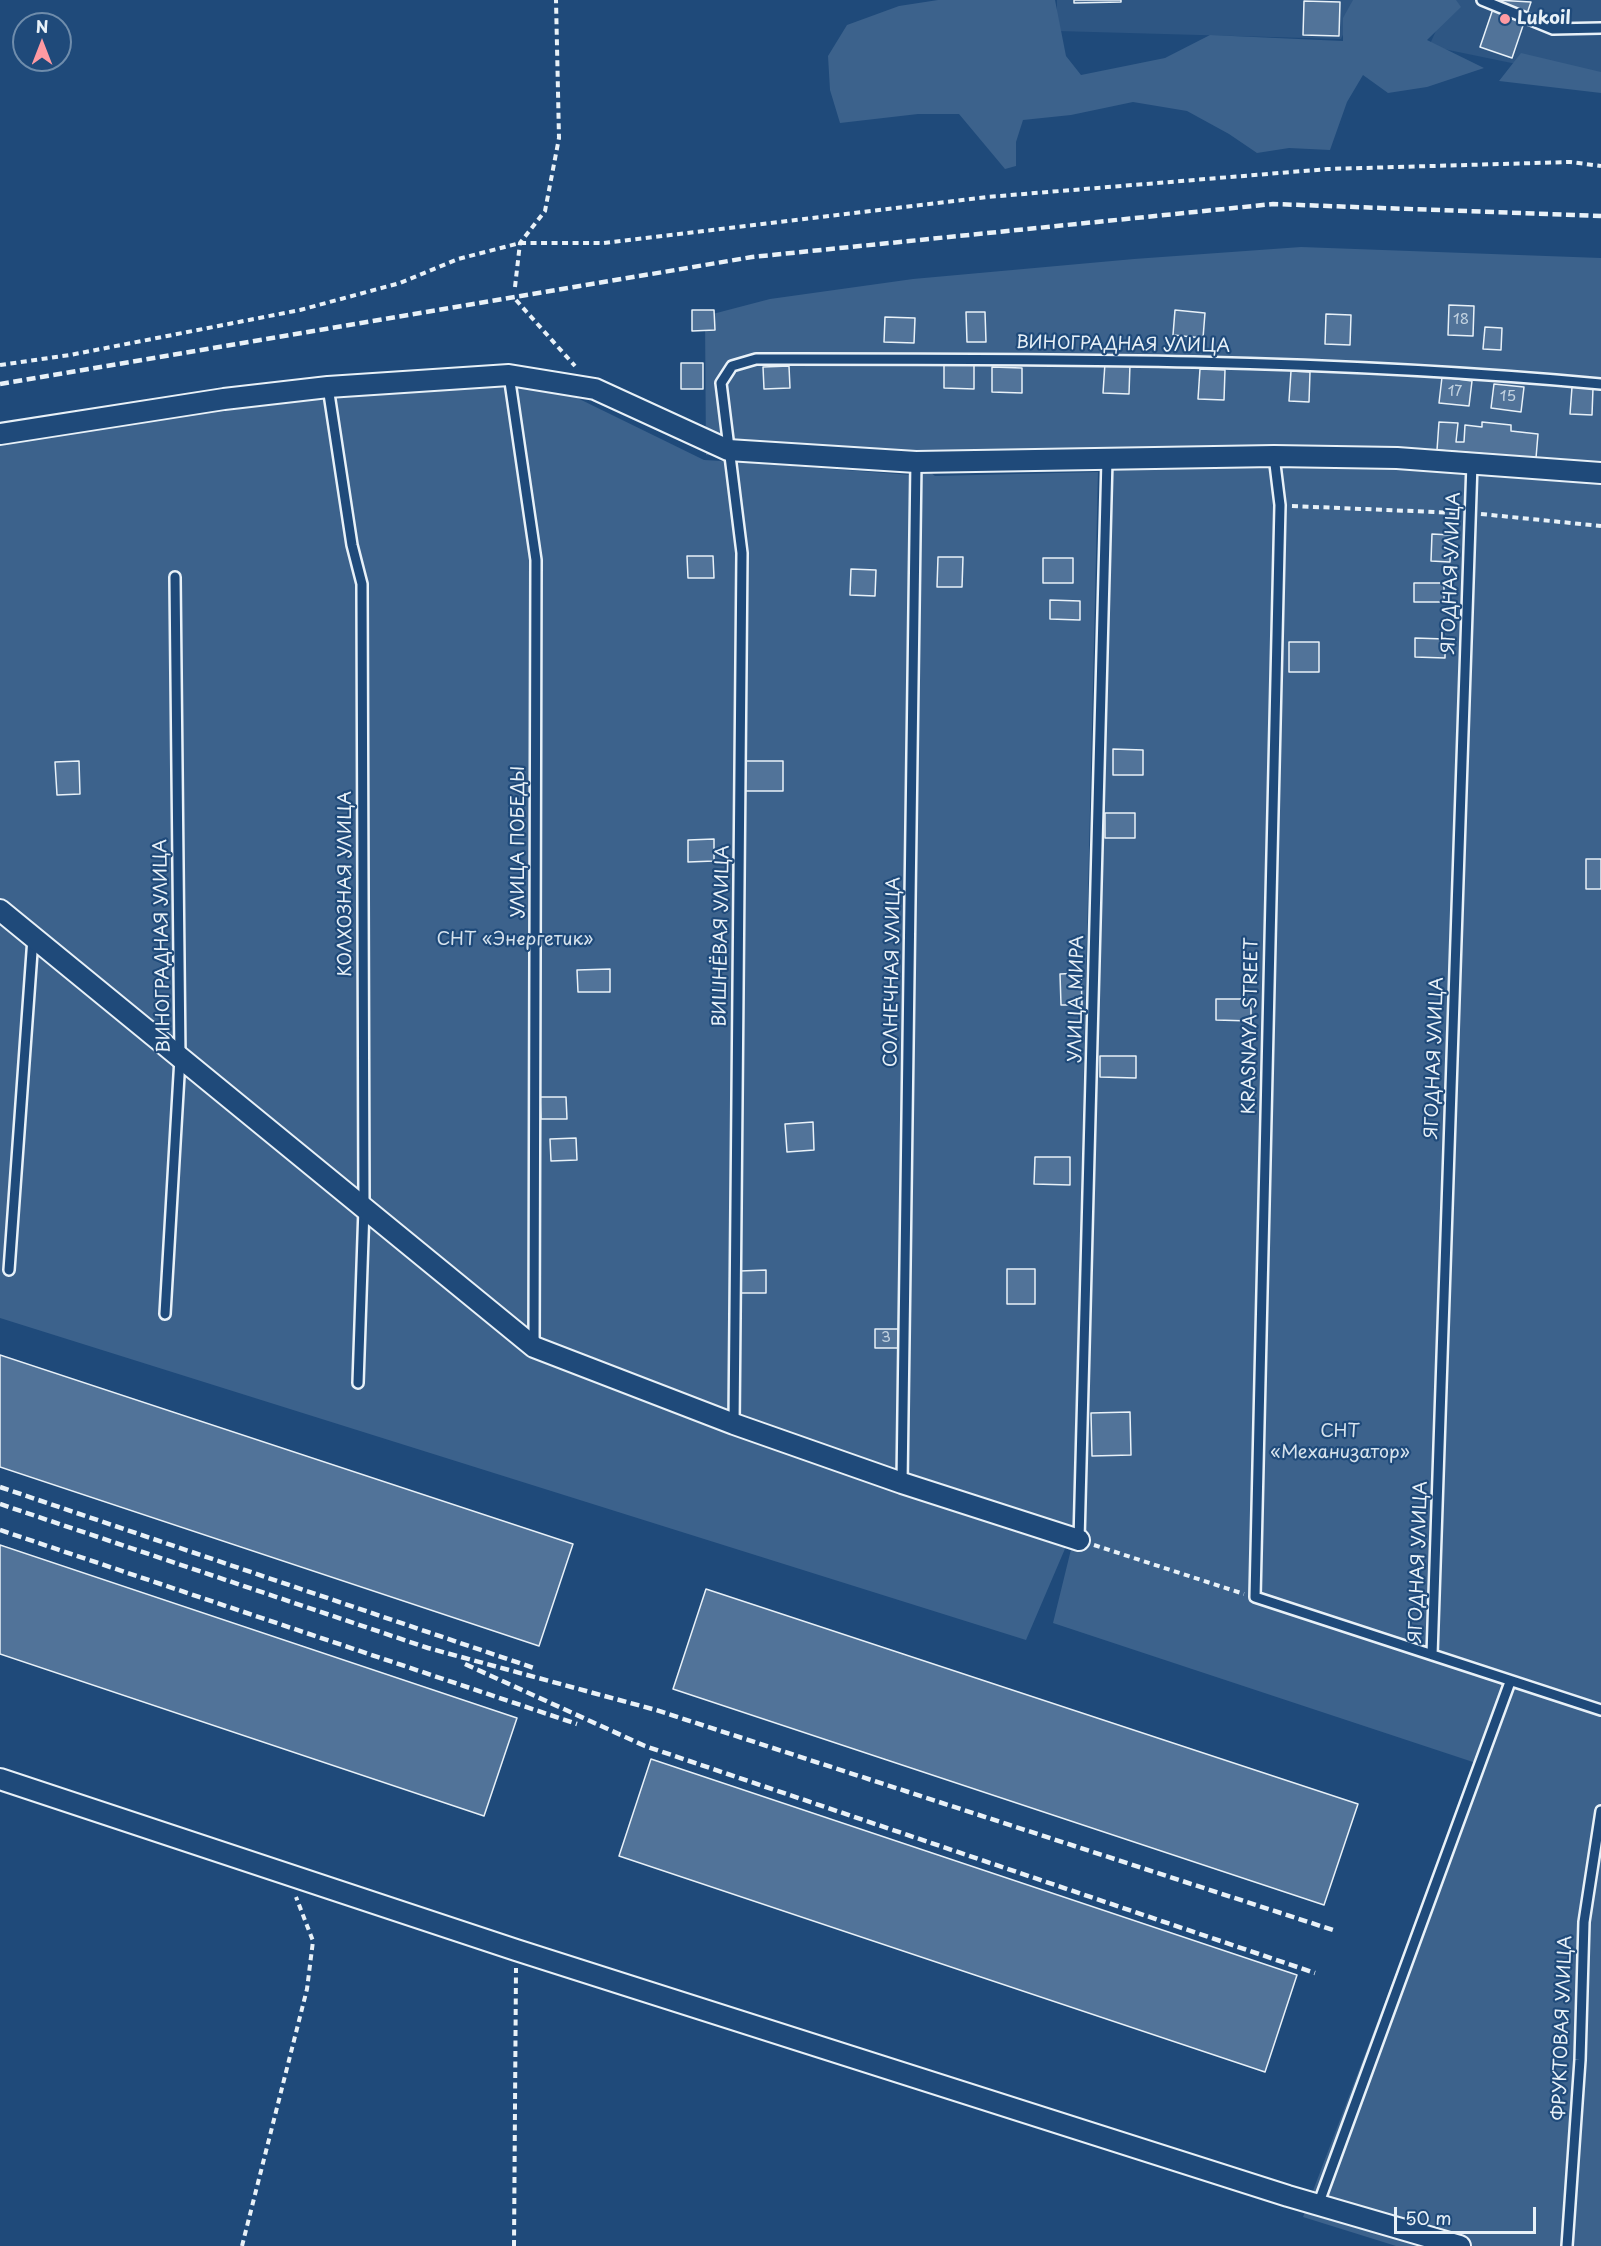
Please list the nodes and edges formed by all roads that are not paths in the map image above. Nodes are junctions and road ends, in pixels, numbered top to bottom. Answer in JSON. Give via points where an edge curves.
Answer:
{"nodes":[{"id":1,"x":1482,"y":0,"type":"edge"},
{"id":2,"x":1601,"y":28,"type":"edge"},
{"id":3,"x":509,"y":375,"type":"junction"},
{"id":4,"x":1601,"y":384,"type":"edge"},
{"id":5,"x":328,"y":387,"type":"junction"},
{"id":6,"x":0,"y":434,"type":"edge"},
{"id":7,"x":728,"y":450,"type":"junction"},
{"id":8,"x":1274,"y":456,"type":"junction"},
{"id":9,"x":1107,"y":459,"type":"junction"},
{"id":10,"x":916,"y":462,"type":"junction"},
{"id":11,"x":1472,"y":463,"type":"junction"},
{"id":12,"x":1601,"y":473,"type":"edge"},
{"id":13,"x":175,"y":577,"type":"dead end"},
{"id":14,"x":0,"y":910,"type":"edge"},
{"id":15,"x":33,"y":936,"type":"junction"},
{"id":16,"x":180,"y":1058,"type":"junction"},
{"id":17,"x":364,"y":1208,"type":"junction"},
{"id":18,"x":9,"y":1270,"type":"dead end"},
{"id":19,"x":165,"y":1314,"type":"dead end"},
{"id":20,"x":534,"y":1347,"type":"junction"},
{"id":21,"x":358,"y":1383,"type":"dead end"},
{"id":22,"x":734,"y":1424,"type":"junction"},
{"id":23,"x":902,"y":1483,"type":"junction"},
{"id":24,"x":1079,"y":1540,"type":"joint"},
{"id":25,"x":1432,"y":1655,"type":"junction"},
{"id":26,"x":1510,"y":1682,"type":"junction"},
{"id":27,"x":1601,"y":1710,"type":"edge"},
{"id":28,"x":0,"y":1779,"type":"edge"},
{"id":29,"x":1601,"y":1811,"type":"edge"},
{"id":30,"x":1318,"y":2205,"type":"junction"},
{"id":31,"x":1460,"y":2246,"type":"edge"},
{"id":32,"x":1567,"y":2246,"type":"edge"}],
"edges":[{"from":1,"to":2,"type":"lane","via":[[1553,29]]},
{"from":3,"to":5,"type":"street"},
{"from":3,"to":7,"type":"street","via":[[595,389]]},
{"from":3,"to":20,"type":"lane","name":"УЛИЦА ПОБЕДЫ","via":[[536,560]]},
{"from":4,"to":7,"type":"lane","name":"ВИНОГРАДНАЯ УЛИЦА","via":[[1506,375],[1124,359],[756,359],[732,366],[721,383]]},
{"from":5,"to":6,"type":"street"},
{"from":5,"to":17,"type":"lane","name":"КОЛХОЗНАЯ УЛИЦА","via":[[352,545],[362,584]]},
{"from":7,"to":10,"type":"street"},
{"from":7,"to":22,"type":"lane","name":"ВИШНЁВАЯ УЛИЦА","via":[[742,553]]},
{"from":8,"to":9,"type":"street"},
{"from":8,"to":11,"type":"street"},
{"from":8,"to":25,"type":"lane","name":"KRASNAYA STREET","via":[[1280,505],[1255,1598]]},
{"from":9,"to":10,"type":"street"},
{"from":9,"to":24,"type":"lane","name":"УЛИЦА МИРА"},
{"from":10,"to":23,"type":"lane","name":"СОЛНЕЧНАЯ УЛИЦА"},
{"from":11,"to":12,"type":"street"},
{"from":11,"to":25,"type":"lane","name":"ЯГОДНАЯ УЛИЦА"},
{"from":13,"to":16,"type":"lane","name":"ВИНОГРАДНАЯ УЛИЦА"},
{"from":14,"to":15,"type":"street"},
{"from":15,"to":16,"type":"street"},
{"from":15,"to":18,"type":"lane"},
{"from":16,"to":17,"type":"street"},
{"from":16,"to":19,"type":"lane","name":"ВИНОГРАДНАЯ УЛИЦА"},
{"from":17,"to":20,"type":"street"},
{"from":17,"to":21,"type":"lane","name":"КОЛХОЗНАЯ УЛИЦА"},
{"from":20,"to":22,"type":"street"},
{"from":22,"to":23,"type":"street"},
{"from":23,"to":24,"type":"street"},
{"from":25,"to":26,"type":"lane"},
{"from":26,"to":27,"type":"lane"},
{"from":26,"to":30,"type":"lane"},
{"from":28,"to":30,"type":"street","via":[[516,1950]]},
{"from":29,"to":32,"type":"lane","name":"ФРУКТОВАЯ УЛИЦА","via":[[1584,1922],[1580,2060]]},
{"from":30,"to":31,"type":"street"}]}
